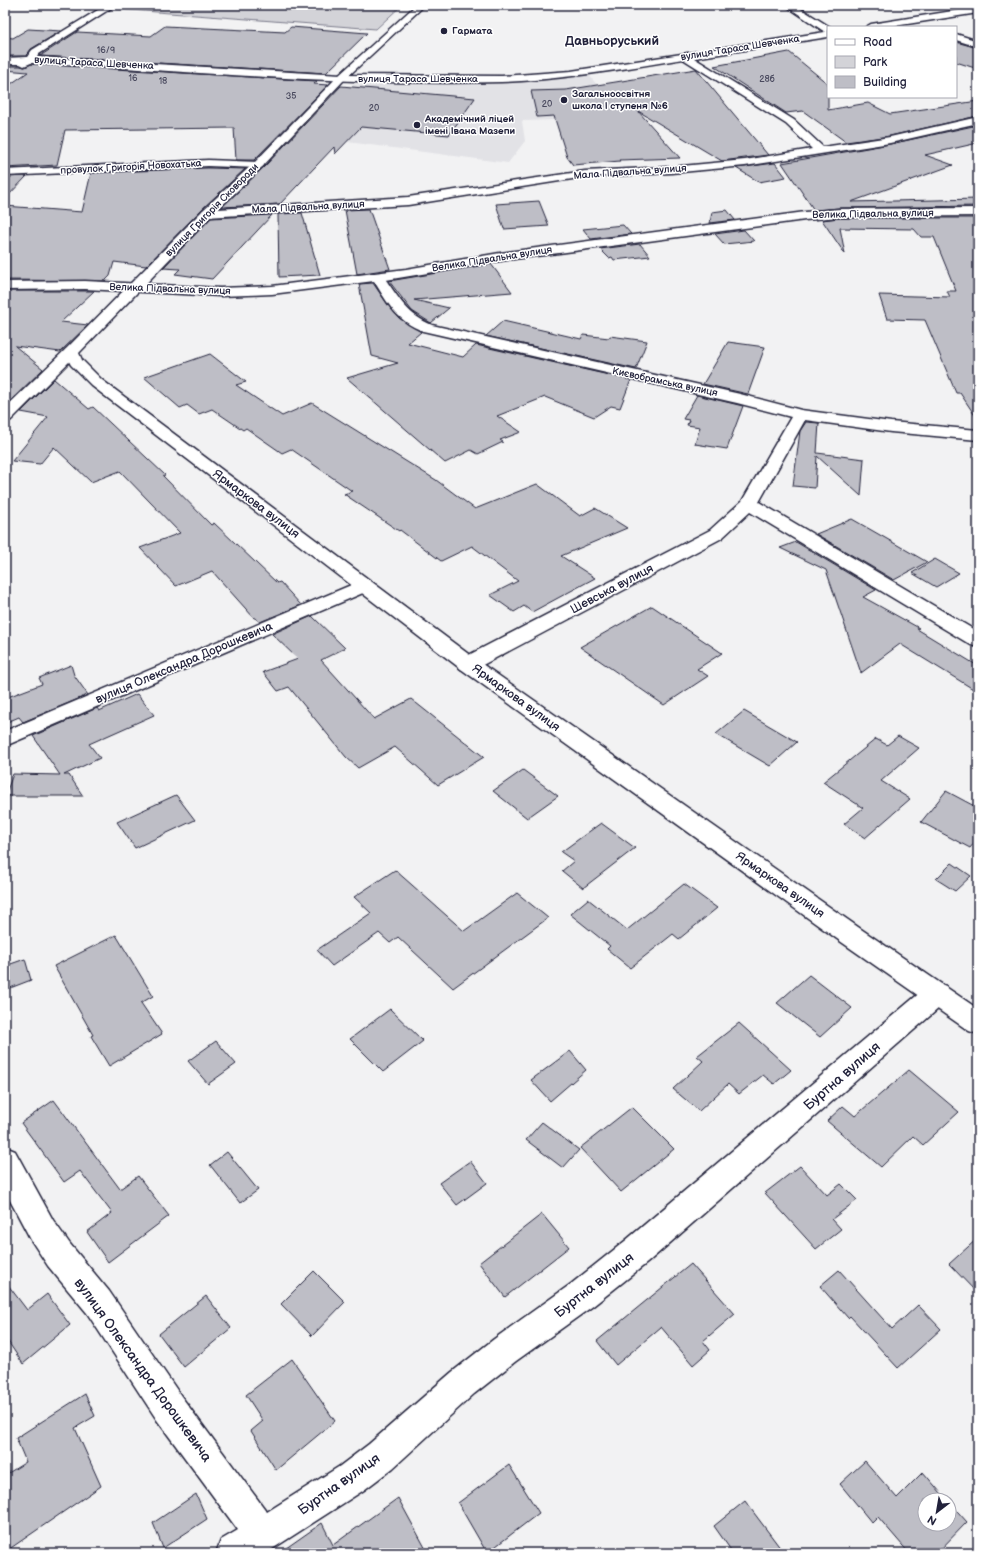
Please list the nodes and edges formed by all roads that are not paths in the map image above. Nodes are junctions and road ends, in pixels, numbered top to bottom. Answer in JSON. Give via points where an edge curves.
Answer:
{"nodes":[{"id":1,"x":112,"y":5,"type":"edge"},
{"id":2,"x":421,"y":5,"type":"edge"},
{"id":3,"x":789,"y":5,"type":"edge"},
{"id":4,"x":978,"y":10,"type":"edge"},
{"id":5,"x":967,"y":12,"type":"junction"},
{"id":6,"x":978,"y":16,"type":"edge"},
{"id":7,"x":910,"y":21,"type":"junction"},
{"id":8,"x":878,"y":26,"type":"edge"},
{"id":9,"x":925,"y":26,"type":"edge"},
{"id":10,"x":827,"y":29,"type":"edge"},
{"id":11,"x":827,"y":34,"type":"edge"},
{"id":12,"x":957,"y":37,"type":"edge"},
{"id":13,"x":978,"y":44,"type":"edge"},
{"id":14,"x":684,"y":56,"type":"junction"},
{"id":15,"x":31,"y":59,"type":"junction"},
{"id":16,"x":7,"y":66,"type":"edge"},
{"id":17,"x":341,"y":78,"type":"junction"},
{"id":18,"x":978,"y":120,"type":"edge"},
{"id":19,"x":821,"y":151,"type":"junction"},
{"id":20,"x":258,"y":164,"type":"junction"},
{"id":21,"x":5,"y":174,"type":"edge"},
{"id":22,"x":978,"y":212,"type":"edge"},
{"id":23,"x":207,"y":213,"type":"junction"},
{"id":24,"x":377,"y":276,"type":"junction"},
{"id":25,"x":5,"y":286,"type":"edge"},
{"id":26,"x":134,"y":288,"type":"junction"},
{"id":27,"x":71,"y":352,"type":"junction"},
{"id":28,"x":800,"y":415,"type":"junction"},
{"id":29,"x":5,"y":417,"type":"edge"},
{"id":30,"x":978,"y":435,"type":"edge"},
{"id":31,"x":749,"y":504,"type":"junction"},
{"id":32,"x":363,"y":586,"type":"junction"},
{"id":33,"x":978,"y":641,"type":"edge"},
{"id":34,"x":468,"y":664,"type":"junction"},
{"id":35,"x":5,"y":739,"type":"edge"},
{"id":36,"x":937,"y":994,"type":"junction"},
{"id":37,"x":978,"y":1023,"type":"edge"},
{"id":38,"x":5,"y":1160,"type":"edge"},
{"id":39,"x":263,"y":1535,"type":"junction"},
{"id":40,"x":234,"y":1553,"type":"edge"}],
"edges":[{"from":1,"to":15,"type":"street","via":[[34,52]]},
{"from":2,"to":17,"type":"street","name":"вулиця Григорія Сковороди"},
{"from":3,"to":10,"type":"street"},
{"from":4,"to":5,"type":"street"},
{"from":5,"to":6,"type":"street"},
{"from":5,"to":7,"type":"street"},
{"from":7,"to":8,"type":"street"},
{"from":7,"to":9,"type":"street"},
{"from":11,"to":14,"type":"street","name":"вулиця Тараса Шевченка"},
{"from":12,"to":13,"type":"street"},
{"from":14,"to":17,"type":"street","name":"вулиця Тараса Шевченка","via":[[571,74],[525,78]]},
{"from":14,"to":19,"type":"street","via":[[771,108]]},
{"from":15,"to":16,"type":"street","name":"вулиця Тараса Шевченка"},
{"from":15,"to":17,"type":"street","name":"вулиця Тараса Шевченка"},
{"from":17,"to":20,"type":"street","name":"вулиця Григорія Сковороди"},
{"from":18,"to":19,"type":"street","name":"Мала Підвальна вулиця","via":[[908,136]]},
{"from":19,"to":23,"type":"street","name":"Мала Підвальна вулиця","via":[[686,169],[585,174],[408,201]]},
{"from":20,"to":21,"type":"street","name":"провулок Григорія Новохатька","via":[[208,163]]},
{"from":20,"to":23,"type":"street","name":"вулиця Григорія Сковороди"},
{"from":22,"to":24,"type":"street","name":"Велика Підвальна вулиця","via":[[810,215]]},
{"from":23,"to":26,"type":"street","name":"вулиця Григорія Сковороди"},
{"from":24,"to":26,"type":"street","name":"Велика Підвальна вулиця","via":[[254,291]]},
{"from":24,"to":28,"type":"street","name":"Києвобрамська вулиця","via":[[402,314],[419,325]]},
{"from":25,"to":26,"type":"street","name":"Велика Підвальна вулиця","via":[[85,285]]},
{"from":26,"to":27,"type":"street","name":"вулиця Григорія Сковороди"},
{"from":27,"to":29,"type":"street","name":"вулиця Григорія Сковороди"},
{"from":27,"to":32,"type":"street","name":"Ярмаркова вулиця","via":[[76,362],[97,383]]},
{"from":28,"to":30,"type":"street","name":"Києвобрамська вулиця"},
{"from":28,"to":31,"type":"street","name":"Шевська вулиця"},
{"from":31,"to":33,"type":"street"},
{"from":31,"to":34,"type":"street","name":"Шевська вулиця","via":[[716,534]]},
{"from":32,"to":34,"type":"street","name":"Ярмаркова вулиця"},
{"from":32,"to":35,"type":"street","name":"вулиця Олександра Дорошкевича"},
{"from":34,"to":36,"type":"street","name":"Ярмаркова вулиця"},
{"from":36,"to":37,"type":"street","name":"Ярмаркова вулиця"},
{"from":36,"to":39,"type":"street","name":"Буртна вулиця","via":[[636,1252],[463,1383],[381,1456],[352,1478]]},
{"from":38,"to":39,"type":"street","name":"вулиця Олександра Дорошкевича","via":[[42,1230],[59,1255],[98,1302],[169,1408]]},
{"from":39,"to":40,"type":"street","name":"Буртна вулиця"}]}
